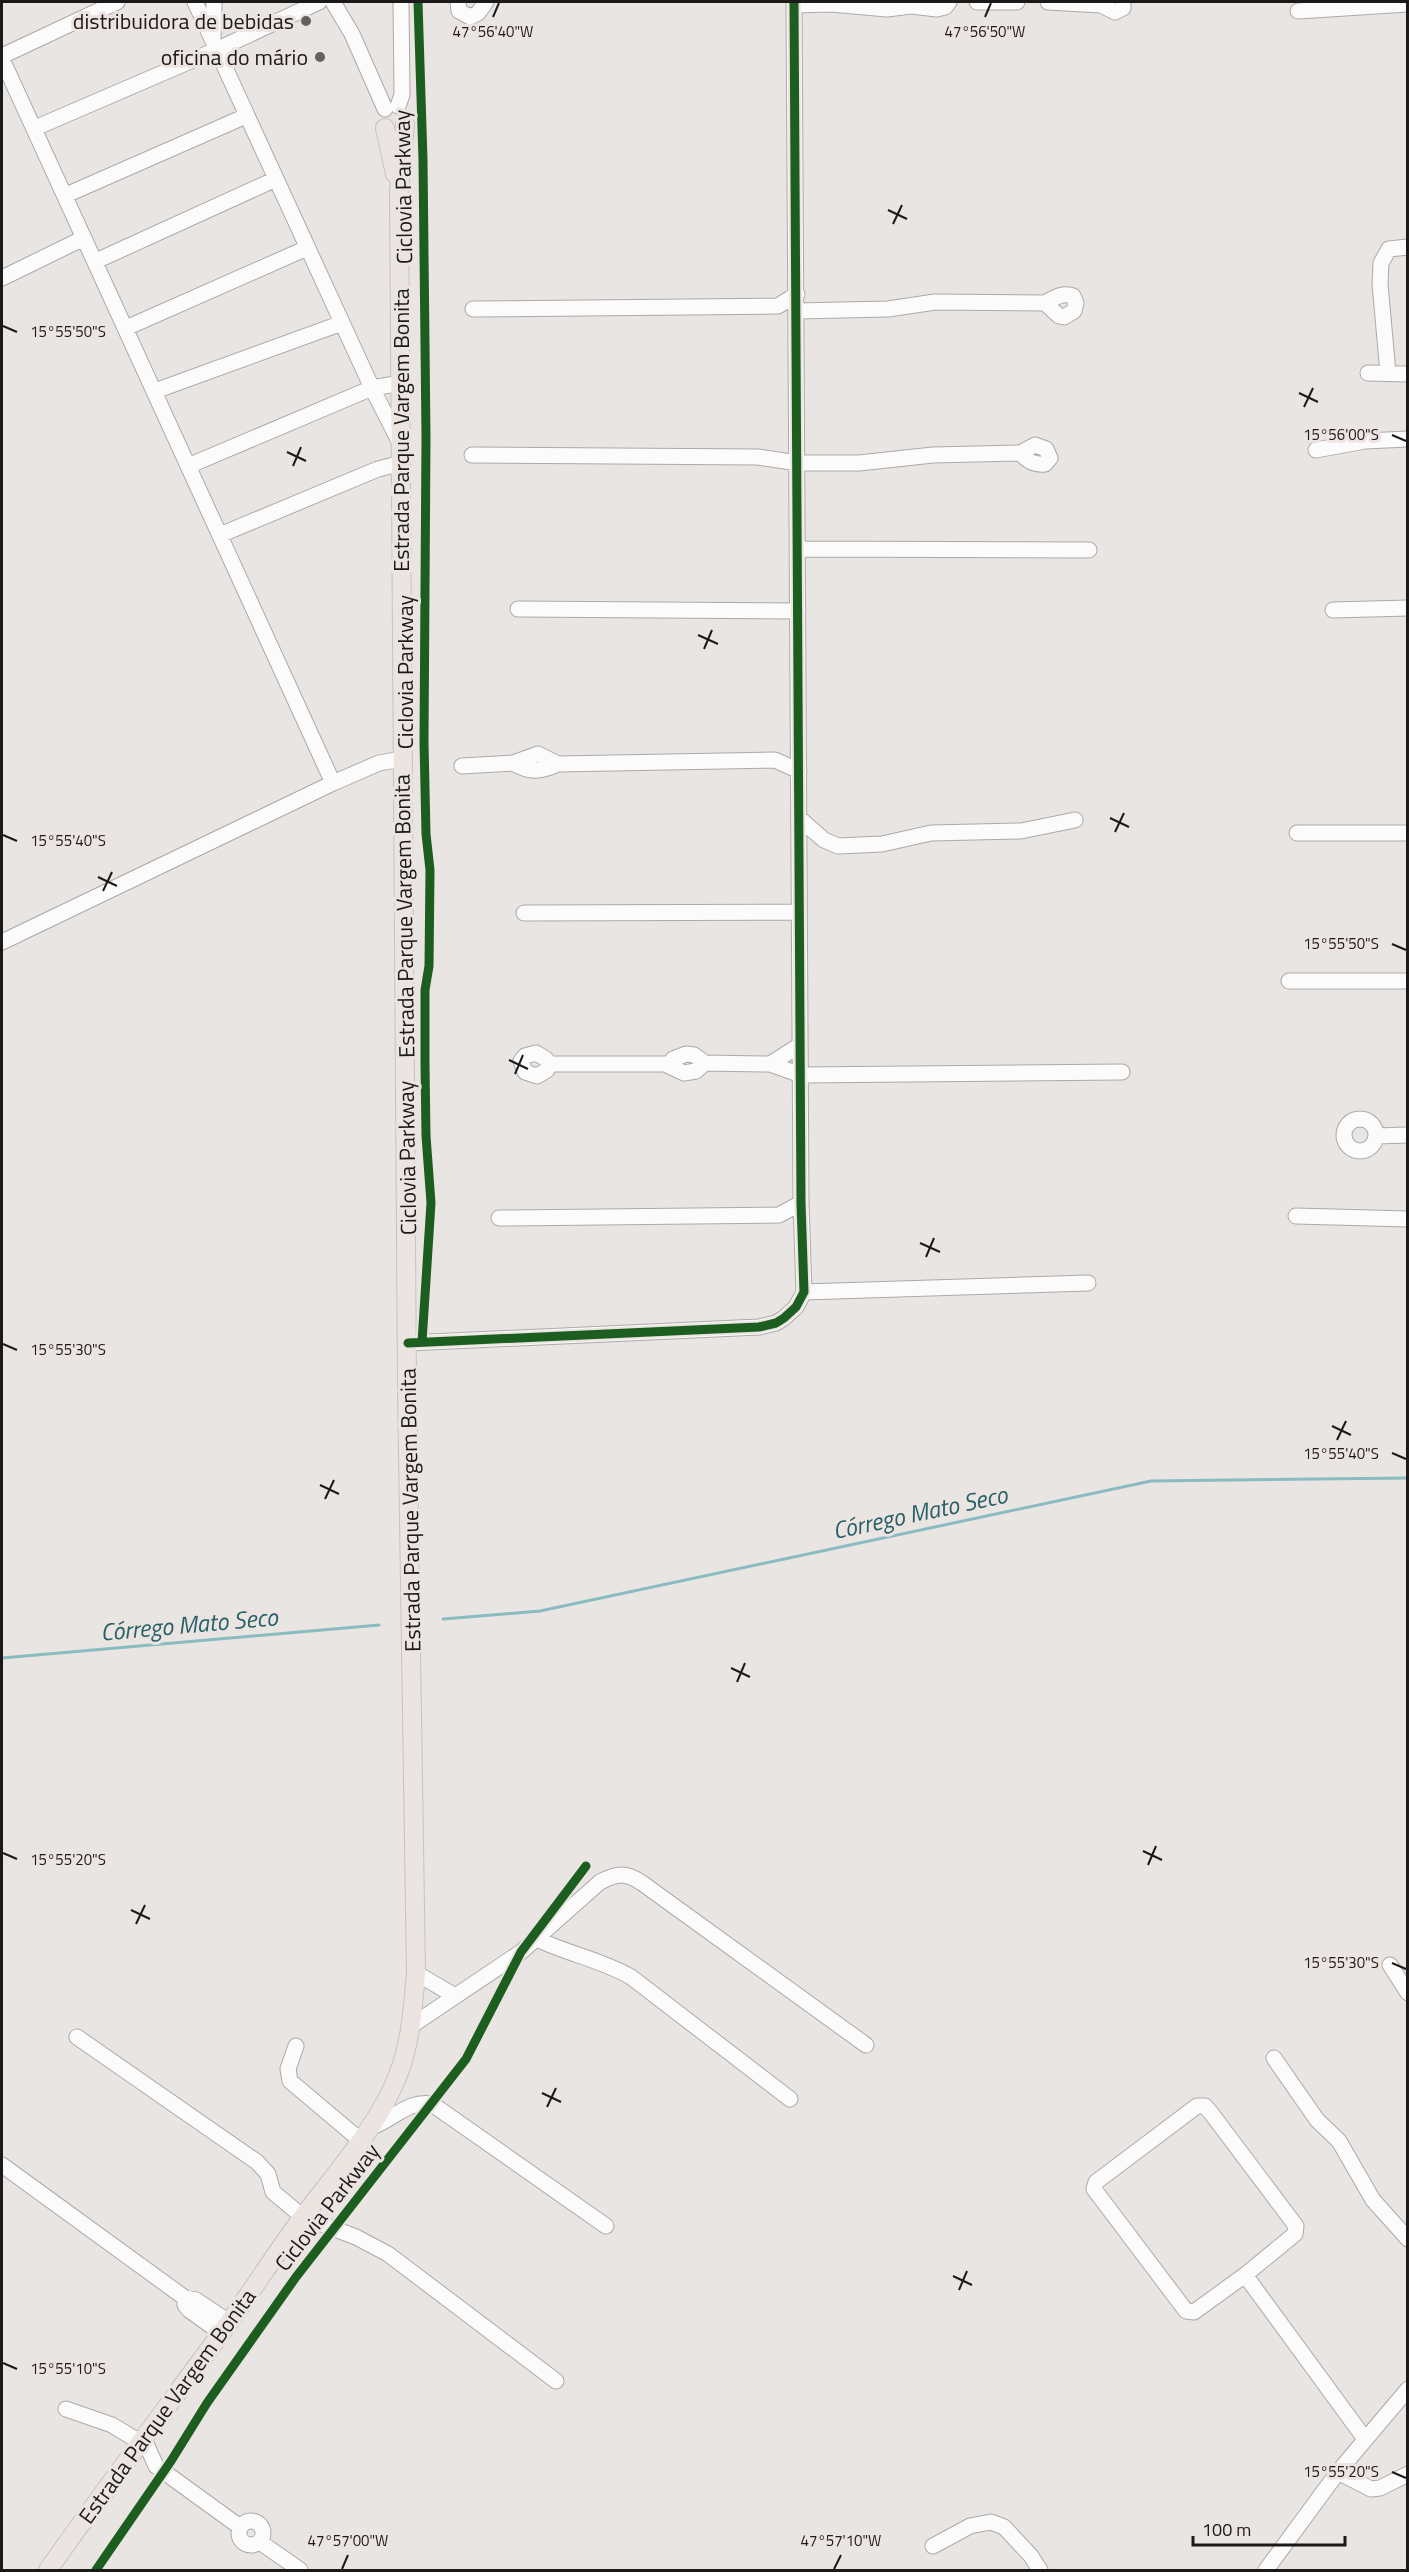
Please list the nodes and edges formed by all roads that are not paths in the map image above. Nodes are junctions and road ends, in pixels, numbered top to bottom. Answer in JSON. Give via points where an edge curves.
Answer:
{"nodes":[{"id":1,"x":117,"y":2,"type":"edge"},
{"id":2,"x":195,"y":2,"type":"edge"},
{"id":3,"x":214,"y":2,"type":"edge"},
{"id":4,"x":319,"y":2,"type":"edge"},
{"id":5,"x":333,"y":2,"type":"edge"},
{"id":6,"x":401,"y":2,"type":"edge"},
{"id":7,"x":458,"y":2,"type":"edge"},
{"id":8,"x":486,"y":2,"type":"edge"},
{"id":9,"x":950,"y":2,"type":"edge"},
{"id":10,"x":977,"y":2,"type":"edge"},
{"id":11,"x":1017,"y":2,"type":"edge"},
{"id":12,"x":1048,"y":2,"type":"edge"},
{"id":13,"x":1123,"y":2,"type":"edge"},
{"id":14,"x":794,"y":3,"type":"edge"},
{"id":15,"x":1104,"y":3,"type":"edge"},
{"id":16,"x":1407,"y":4,"type":"edge"},
{"id":17,"x":1298,"y":11,"type":"dead end"},
{"id":18,"x":215,"y":46,"type":"junction"},
{"id":19,"x":2,"y":57,"type":"edge"},
{"id":20,"x":392,"y":107,"type":"junction"},
{"id":21,"x":246,"y":116,"type":"junction"},
{"id":22,"x":405,"y":124,"type":"junction"},
{"id":23,"x":35,"y":128,"type":"junction"},
{"id":24,"x":386,"y":128,"type":"junction"},
{"id":25,"x":276,"y":179,"type":"junction"},
{"id":26,"x":399,"y":190,"type":"junction"},
{"id":27,"x":66,"y":195,"type":"junction"},
{"id":28,"x":84,"y":238,"type":"junction"},
{"id":29,"x":1407,"y":247,"type":"edge"},
{"id":30,"x":307,"y":248,"type":"junction"},
{"id":31,"x":96,"y":261,"type":"junction"},
{"id":32,"x":2,"y":278,"type":"edge"},
{"id":33,"x":797,"y":294,"type":"junction"},
{"id":34,"x":1045,"y":303,"type":"dead end"},
{"id":35,"x":778,"y":306,"type":"junction"},
{"id":36,"x":474,"y":309,"type":"dead end"},
{"id":37,"x":797,"y":317,"type":"junction"},
{"id":38,"x":342,"y":323,"type":"junction"},
{"id":39,"x":126,"y":328,"type":"junction"},
{"id":40,"x":1368,"y":373,"type":"dead end"},
{"id":41,"x":1388,"y":373,"type":"junction"},
{"id":42,"x":1407,"y":374,"type":"edge"},
{"id":43,"x":401,"y":383,"type":"junction"},
{"id":44,"x":372,"y":388,"type":"junction"},
{"id":45,"x":155,"y":391,"type":"junction"},
{"id":46,"x":1407,"y":439,"type":"edge"},
{"id":47,"x":1317,"y":450,"type":"dead end"},
{"id":48,"x":1020,"y":453,"type":"dead end"},
{"id":49,"x":402,"y":455,"type":"junction"},
{"id":50,"x":472,"y":455,"type":"dead end"},
{"id":51,"x":798,"y":463,"type":"junction"},
{"id":52,"x":188,"y":466,"type":"junction"},
{"id":53,"x":220,"y":535,"type":"junction"},
{"id":54,"x":798,"y":549,"type":"junction"},
{"id":55,"x":1089,"y":550,"type":"dead end"},
{"id":56,"x":1407,"y":608,"type":"edge"},
{"id":57,"x":518,"y":609,"type":"dead end"},
{"id":58,"x":1333,"y":610,"type":"dead end"},
{"id":59,"x":798,"y":611,"type":"junction"},
{"id":60,"x":798,"y":751,"type":"junction"},
{"id":61,"x":402,"y":759,"type":"junction"},
{"id":62,"x":775,"y":760,"type":"junction"},
{"id":63,"x":462,"y":766,"type":"dead end"},
{"id":64,"x":799,"y":771,"type":"junction"},
{"id":65,"x":333,"y":783,"type":"junction"},
{"id":66,"x":799,"y":818,"type":"junction"},
{"id":67,"x":1075,"y":820,"type":"dead end"},
{"id":68,"x":1297,"y":833,"type":"dead end"},
{"id":69,"x":1407,"y":833,"type":"edge"},
{"id":70,"x":824,"y":840,"type":"junction"},
{"id":71,"x":800,"y":850,"type":"junction"},
{"id":72,"x":799,"y":912,"type":"junction"},
{"id":73,"x":524,"y":913,"type":"dead end"},
{"id":74,"x":2,"y":942,"type":"edge"},
{"id":75,"x":1289,"y":981,"type":"dead end"},
{"id":76,"x":1407,"y":981,"type":"edge"},
{"id":77,"x":800,"y":1045,"type":"junction"},
{"id":78,"x":549,"y":1064,"type":"dead end"},
{"id":79,"x":770,"y":1064,"type":"junction"},
{"id":80,"x":1122,"y":1072,"type":"dead end"},
{"id":81,"x":801,"y":1075,"type":"junction"},
{"id":82,"x":1407,"y":1135,"type":"edge"},
{"id":83,"x":1376,"y":1136,"type":"dead end"},
{"id":84,"x":801,"y":1203,"type":"junction"},
{"id":85,"x":779,"y":1215,"type":"junction"},
{"id":86,"x":1296,"y":1216,"type":"dead end"},
{"id":87,"x":499,"y":1218,"type":"dead end"},
{"id":88,"x":1407,"y":1219,"type":"edge"},
{"id":89,"x":802,"y":1227,"type":"junction"},
{"id":90,"x":1088,"y":1283,"type":"dead end"},
{"id":91,"x":804,"y":1292,"type":"junction"},
{"id":92,"x":408,"y":1343,"type":"junction"},
{"id":93,"x":537,"y":1939,"type":"junction"},
{"id":94,"x":1390,"y":1965,"type":"dead end"},
{"id":95,"x":416,"y":1973,"type":"junction"},
{"id":96,"x":1407,"y":1993,"type":"edge"},
{"id":97,"x":455,"y":1996,"type":"junction"},
{"id":98,"x":411,"y":2026,"type":"junction"},
{"id":99,"x":77,"y":2037,"type":"dead end"},
{"id":100,"x":866,"y":2045,"type":"dead end"},
{"id":101,"x":296,"y":2046,"type":"dead end"},
{"id":102,"x":1274,"y":2058,"type":"dead end"},
{"id":103,"x":790,"y":2099,"type":"dead end"},
{"id":104,"x":364,"y":2134,"type":"junction"},
{"id":105,"x":2,"y":2165,"type":"edge"},
{"id":106,"x":303,"y":2217,"type":"junction"},
{"id":107,"x":606,"y":2226,"type":"dead end"},
{"id":108,"x":1407,"y":2239,"type":"edge"},
{"id":109,"x":1245,"y":2275,"type":"junction"},
{"id":110,"x":225,"y":2327,"type":"junction"},
{"id":111,"x":556,"y":2381,"type":"dead end"},
{"id":112,"x":1407,"y":2389,"type":"edge"},
{"id":113,"x":66,"y":2409,"type":"dead end"},
{"id":114,"x":141,"y":2439,"type":"junction"},
{"id":115,"x":1365,"y":2439,"type":"junction"},
{"id":116,"x":126,"y":2460,"type":"junction"},
{"id":117,"x":156,"y":2466,"type":"junction"},
{"id":118,"x":1338,"y":2472,"type":"junction"},
{"id":119,"x":1407,"y":2474,"type":"edge"},
{"id":120,"x":933,"y":2546,"type":"dead end"},
{"id":121,"x":48,"y":2571,"type":"edge"},
{"id":122,"x":300,"y":2571,"type":"edge"},
{"id":123,"x":1040,"y":2571,"type":"edge"},
{"id":124,"x":1266,"y":2571,"type":"edge"}],
"edges":[{"from":1,"to":19,"type":"street"},
{"from":2,"to":18,"type":"street"},
{"from":3,"to":18,"type":"street"},
{"from":4,"to":18,"type":"street"},
{"from":5,"to":20,"type":"street"},
{"from":6,"to":20,"type":"street","via":[[402,95]]},
{"from":7,"to":8,"type":"street","via":[[459,11],[470,17]]},
{"from":9,"to":14,"type":"street","via":[[937,9]]},
{"from":10,"to":11,"type":"street"},
{"from":12,"to":15,"type":"street"},
{"from":13,"to":15,"type":"street","via":[[1123,8],[1115,12]]},
{"from":14,"to":33,"type":"street"},
{"from":16,"to":17,"type":"street"},
{"from":18,"to":21,"type":"street"},
{"from":18,"to":23,"type":"street"},
{"from":19,"to":23,"type":"street"},
{"from":20,"to":22,"type":"street","via":[[405,111]]},
{"from":20,"to":24,"type":"street","via":[[381,118]]},
{"from":21,"to":25,"type":"street"},
{"from":21,"to":27,"type":"street"},
{"from":22,"to":24,"type":"street","via":[[395,131]]},
{"from":22,"to":26,"type":"main road","name":"Estrada Parque Vargem Bonita"},
{"from":23,"to":27,"type":"street"},
{"from":24,"to":26,"type":"main road","name":"Estrada Parque Vargem Bonita"},
{"from":25,"to":30,"type":"street"},
{"from":25,"to":31,"type":"street"},
{"from":26,"to":43,"type":"main road","name":"Estrada Parque Vargem Bonita"},
{"from":27,"to":28,"type":"street"},
{"from":28,"to":31,"type":"street"},
{"from":28,"to":32,"type":"street"},
{"from":29,"to":41,"type":"street","via":[[1389,249],[1381,262]]},
{"from":30,"to":38,"type":"street"},
{"from":30,"to":39,"type":"street"},
{"from":31,"to":39,"type":"street"},
{"from":33,"to":35,"type":"street"},
{"from":33,"to":37,"type":"street"},
{"from":34,"to":37,"type":"street","via":[[935,302]]},
{"from":35,"to":36,"type":"street"},
{"from":35,"to":37,"type":"street"},
{"from":37,"to":51,"type":"street"},
{"from":38,"to":44,"type":"street"},
{"from":38,"to":45,"type":"street"},
{"from":39,"to":45,"type":"street"},
{"from":40,"to":41,"type":"street"},
{"from":41,"to":42,"type":"street"},
{"from":43,"to":44,"type":"street"},
{"from":43,"to":49,"type":"main road","name":"Estrada Parque Vargem Bonita"},
{"from":44,"to":49,"type":"street"},
{"from":44,"to":52,"type":"street"},
{"from":45,"to":52,"type":"street"},
{"from":46,"to":47,"type":"street","via":[[1365,441]]},
{"from":48,"to":51,"type":"street"},
{"from":49,"to":53,"type":"street","via":[[378,469]]},
{"from":49,"to":61,"type":"main road","name":"Estrada Parque Vargem Bonita"},
{"from":50,"to":51,"type":"street","via":[[758,457]]},
{"from":51,"to":54,"type":"street"},
{"from":52,"to":53,"type":"street"},
{"from":53,"to":65,"type":"street"},
{"from":54,"to":55,"type":"street"},
{"from":54,"to":59,"type":"street"},
{"from":56,"to":58,"type":"street"},
{"from":57,"to":59,"type":"street"},
{"from":59,"to":60,"type":"street"},
{"from":60,"to":62,"type":"street"},
{"from":60,"to":64,"type":"street"},
{"from":61,"to":65,"type":"street","via":[[379,763]]},
{"from":61,"to":92,"type":"main road","name":"Estrada Parque Vargem Bonita"},
{"from":62,"to":63,"type":"street","via":[[558,764],[538,753],[513,763]]},
{"from":62,"to":64,"type":"street"},
{"from":64,"to":66,"type":"street"},
{"from":65,"to":74,"type":"street"},
{"from":66,"to":70,"type":"street"},
{"from":66,"to":71,"type":"street"},
{"from":67,"to":70,"type":"street","via":[[1022,831],[931,832],[882,844],[838,846]]},
{"from":68,"to":69,"type":"street"},
{"from":70,"to":71,"type":"street"},
{"from":71,"to":72,"type":"street"},
{"from":72,"to":73,"type":"street"},
{"from":72,"to":77,"type":"street"},
{"from":75,"to":76,"type":"street"},
{"from":77,"to":79,"type":"street"},
{"from":77,"to":81,"type":"street"},
{"from":78,"to":79,"type":"street","via":[[669,1065],[678,1072],[690,1073],[705,1063]]},
{"from":79,"to":81,"type":"street"},
{"from":80,"to":81,"type":"street"},
{"from":81,"to":84,"type":"street"},
{"from":82,"to":83,"type":"street"},
{"from":84,"to":85,"type":"street"},
{"from":84,"to":89,"type":"street"},
{"from":85,"to":87,"type":"street"},
{"from":85,"to":89,"type":"street"},
{"from":86,"to":88,"type":"street"},
{"from":89,"to":91,"type":"street"},
{"from":90,"to":91,"type":"street"},
{"from":91,"to":92,"type":"street","via":[[784,1318],[759,1327]]},
{"from":92,"to":95,"type":"main road","name":"Estrada Parque Vargem Bonita"},
{"from":93,"to":97,"type":"street"},
{"from":93,"to":100,"type":"street","via":[[600,1882],[613,1875],[629,1875]]},
{"from":93,"to":103,"type":"street","via":[[631,1977]]},
{"from":94,"to":96,"type":"street"},
{"from":95,"to":97,"type":"street"},
{"from":95,"to":98,"type":"main road","name":"Estrada Parque Vargem Bonita"},
{"from":97,"to":98,"type":"street"},
{"from":98,"to":104,"type":"main road","name":"Estrada Parque Vargem Bonita","via":[[398,2076]]},
{"from":99,"to":106,"type":"street","via":[[257,2162],[268,2174],[273,2192]]},
{"from":101,"to":104,"type":"street","via":[[288,2069],[290,2081]]},
{"from":102,"to":108,"type":"street","via":[[1317,2120],[1339,2141],[1373,2200]]},
{"from":104,"to":106,"type":"main road","name":"Estrada Parque Vargem Bonita"},
{"from":104,"to":107,"type":"street","via":[[414,2103],[432,2104]]},
{"from":105,"to":110,"type":"street","via":[[184,2298],[196,2300]]},
{"from":106,"to":110,"type":"main road","name":"Estrada Parque Vargem Bonita"},
{"from":106,"to":111,"type":"street","via":[[388,2254]]},
{"from":109,"to":109,"type":"street","via":[[1194,2312],[1186,2311],[1094,2189],[1096,2182],[1197,2106],[1205,2106],[1211,2113],[1296,2226],[1295,2234]]},
{"from":109,"to":115,"type":"street"},
{"from":110,"to":114,"type":"main road","name":"Estrada Parque Vargem Bonita"},
{"from":112,"to":115,"type":"street"},
{"from":113,"to":114,"type":"street"},
{"from":114,"to":116,"type":"main road","name":"Estrada Parque Vargem Bonita"},
{"from":114,"to":117,"type":"street"},
{"from":115,"to":118,"type":"street"},
{"from":116,"to":117,"type":"street"},
{"from":116,"to":121,"type":"main road","name":"Estrada Parque Vargem Bonita"},
{"from":117,"to":122,"type":"street","via":[[240,2527],[245,2522],[258,2523],[263,2529],[260,2542]]},
{"from":118,"to":119,"type":"street","via":[[1371,2489]]},
{"from":118,"to":124,"type":"street"},
{"from":120,"to":123,"type":"street","via":[[970,2526],[991,2522],[1004,2527]]}]}
